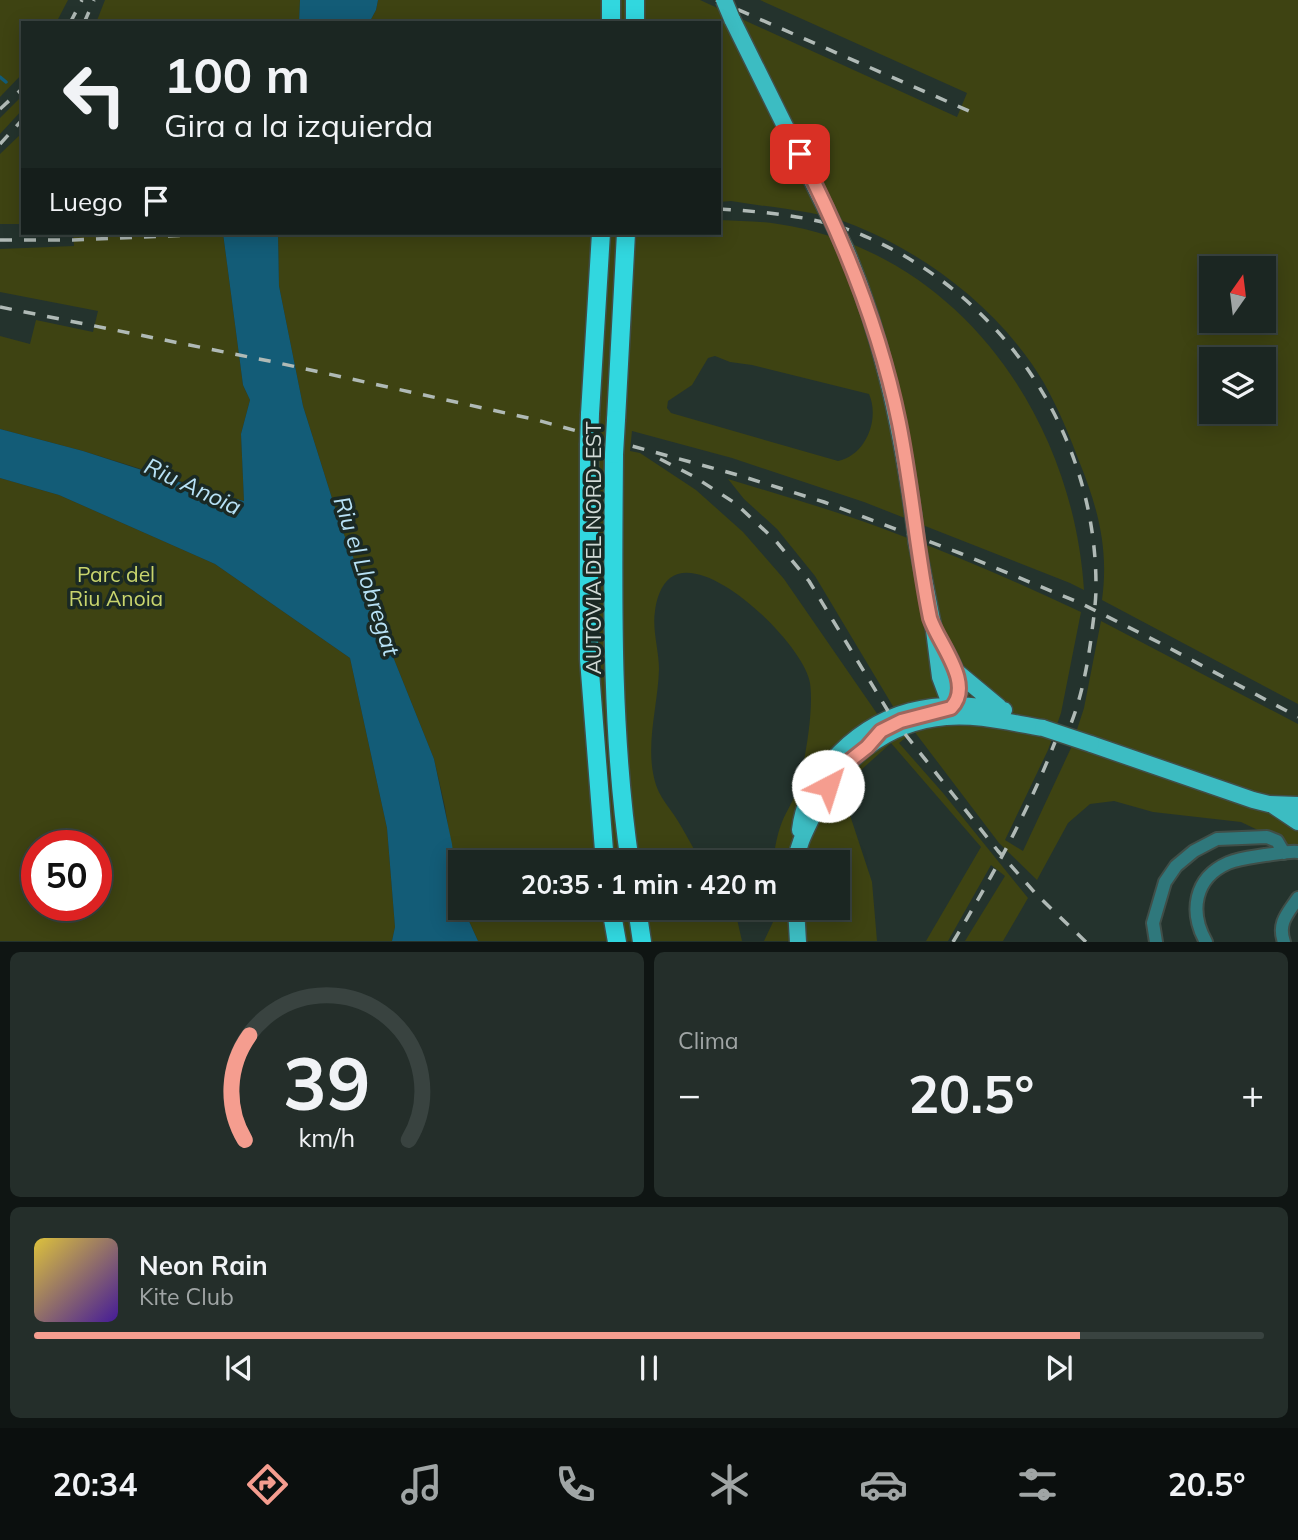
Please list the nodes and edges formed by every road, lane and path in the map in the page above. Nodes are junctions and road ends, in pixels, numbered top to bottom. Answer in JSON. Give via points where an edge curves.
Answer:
{"nodes":[{"id":1,"x":611,"y":0,"type":"edge"},
{"id":2,"x":635,"y":0,"type":"edge"},
{"id":3,"x":724,"y":0,"type":"edge"},
{"id":4,"x":611,"y":21,"type":"edge"},
{"id":5,"x":635,"y":21,"type":"edge"},
{"id":6,"x":601,"y":235,"type":"edge"},
{"id":7,"x":626,"y":235,"type":"edge"},
{"id":8,"x":934,"y":630,"type":"junction"},
{"id":9,"x":957,"y":672,"type":"junction"},
{"id":10,"x":940,"y":677,"type":"junction"},
{"id":11,"x":955,"y":705,"type":"junction"},
{"id":12,"x":924,"y":708,"type":"junction"},
{"id":13,"x":1004,"y":710,"type":"junction"},
{"id":14,"x":986,"y":718,"type":"junction"},
{"id":15,"x":1042,"y":728,"type":"junction"},
{"id":16,"x":867,"y":747,"type":"junction"},
{"id":17,"x":1269,"y":804,"type":"junction"},
{"id":18,"x":1298,"y":805,"type":"edge"},
{"id":19,"x":1298,"y":822,"type":"edge"},
{"id":20,"x":799,"y":839,"type":"junction"},
{"id":21,"x":604,"y":850,"type":"edge"},
{"id":22,"x":628,"y":850,"type":"edge"},
{"id":23,"x":797,"y":850,"type":"edge"},
{"id":24,"x":1293,"y":850,"type":"edge"},
{"id":25,"x":1298,"y":898,"type":"edge"},
{"id":26,"x":613,"y":920,"type":"edge"},
{"id":27,"x":639,"y":920,"type":"edge"},
{"id":28,"x":797,"y":920,"type":"edge"},
{"id":29,"x":617,"y":942,"type":"edge"},
{"id":30,"x":642,"y":942,"type":"edge"},
{"id":31,"x":798,"y":942,"type":"edge"},
{"id":32,"x":1156,"y":942,"type":"edge"},
{"id":33,"x":1206,"y":942,"type":"edge"},
{"id":34,"x":1284,"y":942,"type":"edge"}],
"edges":[{"from":1,"to":4,"type":"highway"},
{"from":2,"to":5,"type":"highway"},
{"from":3,"to":8,"type":"main road","bridge":true,"via":[[845,248],[869,309],[890,384]]},
{"from":6,"to":21,"type":"highway","name":"AUTOVIA DEL NORD-EST","bridge":true,"via":[[589,445],[589,659]]},
{"from":7,"to":22,"type":"highway","name":"AUTOVIA DEL NORD-EST","bridge":true,"via":[[614,453],[613,658]]},
{"from":8,"to":9,"type":"main road"},
{"from":8,"to":10,"type":"main road"},
{"from":9,"to":11,"type":"main road"},
{"from":9,"to":13,"type":"main road"},
{"from":10,"to":11,"type":"main road"},
{"from":10,"to":12,"type":"main road"},
{"from":11,"to":12,"type":"main road"},
{"from":11,"to":13,"type":"main road"},
{"from":11,"to":14,"type":"main road"},
{"from":11,"to":16,"type":"main road","via":[[901,721],[881,731]]},
{"from":12,"to":20,"type":"main road","via":[[871,727],[841,751],[814,786],[802,813]]},
{"from":13,"to":15,"type":"main road"},
{"from":14,"to":15,"type":"main road"},
{"from":14,"to":16,"type":"main road","via":[[917,722]]},
{"from":15,"to":17,"type":"main road","bridge":true},
{"from":16,"to":20,"type":"main road","via":[[828,786]]},
{"from":17,"to":18,"type":"main road"},
{"from":17,"to":19,"type":"main road"},
{"from":20,"to":23,"type":"main road"},
{"from":24,"to":32,"type":"street","via":[[1267,837],[1217,839],[1194,851],[1175,866],[1165,882],[1153,923]]},
{"from":24,"to":33,"type":"street","via":[[1237,859],[1206,880],[1196,914]]},
{"from":25,"to":34,"type":"street","via":[[1280,928]]},
{"from":26,"to":29,"type":"highway"},
{"from":27,"to":30,"type":"highway"},
{"from":28,"to":31,"type":"main road"}]}
